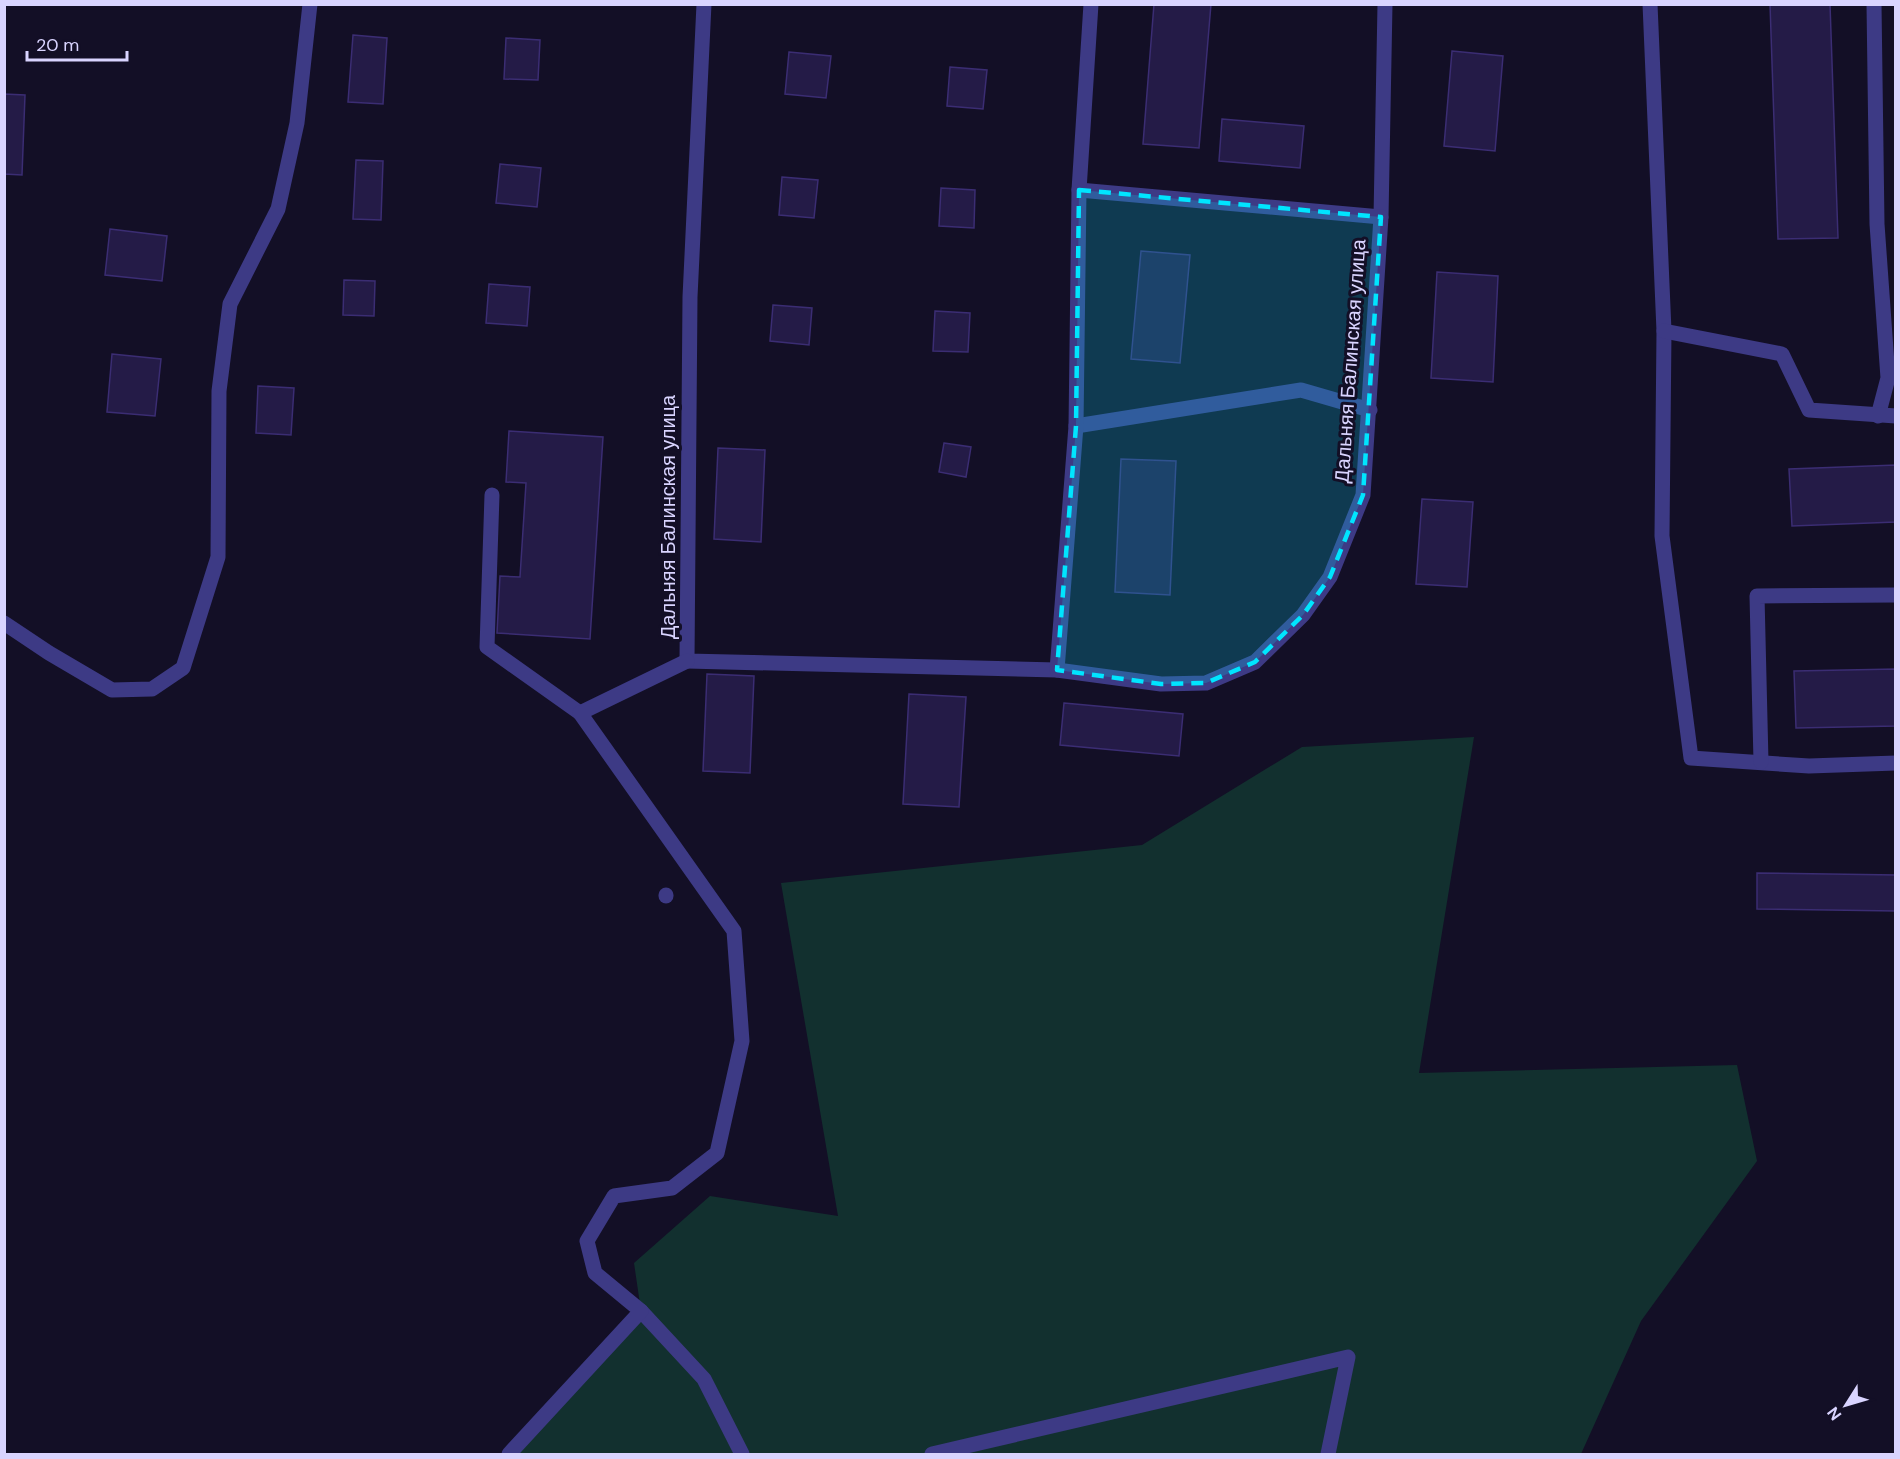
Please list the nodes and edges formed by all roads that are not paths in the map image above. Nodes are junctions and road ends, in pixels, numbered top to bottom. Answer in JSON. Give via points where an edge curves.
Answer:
{"nodes":[{"id":1,"x":310,"y":4,"type":"edge"},
{"id":2,"x":704,"y":4,"type":"edge"},
{"id":3,"x":1091,"y":4,"type":"edge"},
{"id":4,"x":1385,"y":4,"type":"edge"},
{"id":5,"x":1650,"y":4,"type":"edge"},
{"id":6,"x":1874,"y":4,"type":"edge"},
{"id":7,"x":1079,"y":190,"type":"junction"},
{"id":8,"x":1381,"y":217,"type":"junction"},
{"id":9,"x":1889,"y":305,"type":"edge"},
{"id":10,"x":1664,"y":331,"type":"junction"},
{"id":11,"x":1370,"y":410,"type":"junction"},
{"id":12,"x":1878,"y":416,"type":"junction"},
{"id":13,"x":1896,"y":416,"type":"edge"},
{"id":14,"x":1076,"y":426,"type":"junction"},
{"id":15,"x":492,"y":495,"type":"dead end"},
{"id":16,"x":1896,"y":595,"type":"edge"},
{"id":17,"x":4,"y":623,"type":"edge"},
{"id":18,"x":687,"y":661,"type":"junction"},
{"id":19,"x":1057,"y":670,"type":"junction"},
{"id":20,"x":580,"y":713,"type":"junction"},
{"id":21,"x":1761,"y":762,"type":"junction"},
{"id":22,"x":1896,"y":763,"type":"edge"},
{"id":23,"x":641,"y":1311,"type":"junction"},
{"id":24,"x":509,"y":1455,"type":"edge"},
{"id":25,"x":742,"y":1455,"type":"edge"},
{"id":26,"x":932,"y":1455,"type":"edge"},
{"id":27,"x":1328,"y":1455,"type":"edge"}],
"edges":[{"from":1,"to":17,"type":"street","via":[[297,123],[278,209],[230,304],[219,391],[218,557],[183,668],[152,689],[112,690]]},
{"from":2,"to":18,"type":"street","name":"Дальняя Балинская улица","via":[[690,297]]},
{"from":3,"to":7,"type":"street"},
{"from":4,"to":8,"type":"street","name":"Дальняя Балинская улица"},
{"from":5,"to":10,"type":"street"},
{"from":6,"to":9,"type":"street","via":[[1877,224]]},
{"from":7,"to":8,"type":"street"},
{"from":7,"to":14,"type":"street"},
{"from":8,"to":11,"type":"street","name":"Дальняя Балинская улица"},
{"from":9,"to":12,"type":"street","via":[[1888,378]]},
{"from":10,"to":12,"type":"street","via":[[1782,354],[1809,410]]},
{"from":10,"to":21,"type":"street","via":[[1662,536],[1691,758]]},
{"from":11,"to":14,"type":"street","via":[[1301,390]]},
{"from":11,"to":19,"type":"street","name":"Дальняя Балинская улица","via":[[1363,495],[1330,577],[1303,615],[1255,662],[1206,683],[1161,684]]},
{"from":12,"to":13,"type":"street"},
{"from":14,"to":19,"type":"street"},
{"from":15,"to":20,"type":"street","via":[[486,647]]},
{"from":16,"to":21,"type":"street","via":[[1757,596]]},
{"from":18,"to":19,"type":"street","name":"Дальняя Балинская улица"},
{"from":18,"to":20,"type":"street"},
{"from":20,"to":23,"type":"street","via":[[734,931],[742,1041],[717,1153],[672,1188],[614,1196],[587,1241],[595,1273]]},
{"from":21,"to":22,"type":"street","via":[[1809,766]]},
{"from":23,"to":24,"type":"street"},
{"from":23,"to":25,"type":"street","via":[[704,1379]]},
{"from":26,"to":27,"type":"street","via":[[1348,1357]]}]}
